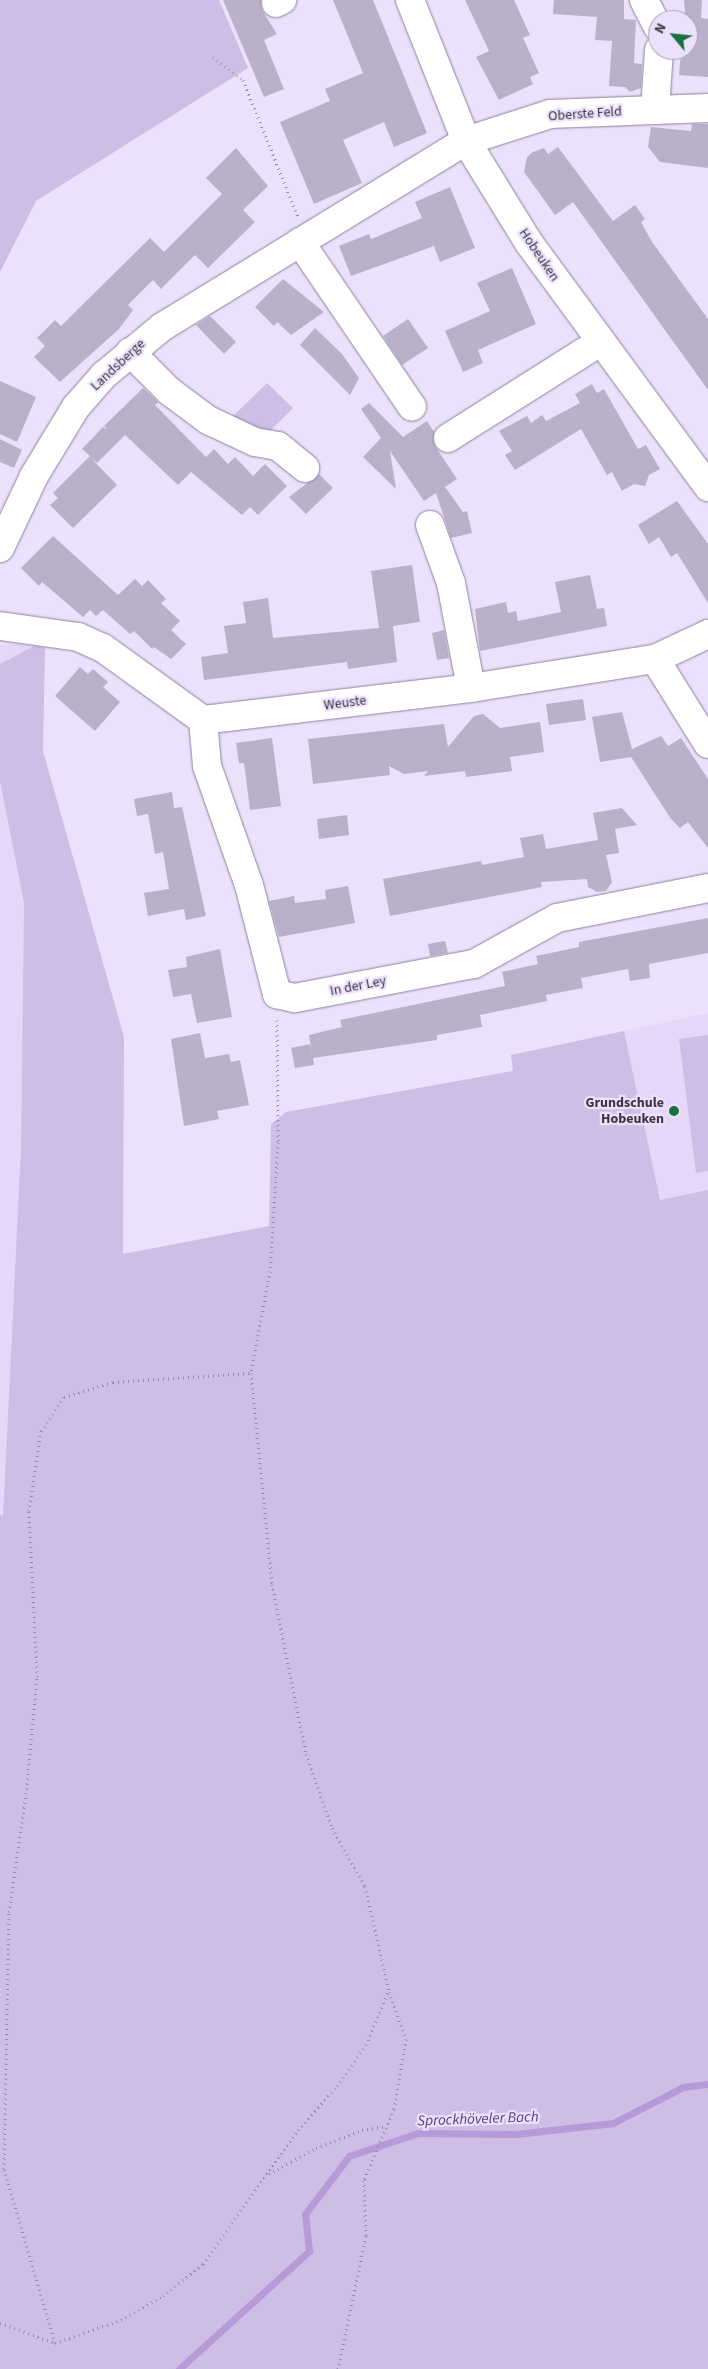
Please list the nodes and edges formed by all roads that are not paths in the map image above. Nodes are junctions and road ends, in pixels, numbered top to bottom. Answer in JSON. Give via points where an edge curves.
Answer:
{"nodes":[{"id":1,"x":410,"y":0,"type":"edge"},
{"id":2,"x":658,"y":60,"type":"edge"},
{"id":3,"x":708,"y":108,"type":"edge"},
{"id":4,"x":656,"y":110,"type":"junction"},
{"id":5,"x":466,"y":141,"type":"junction"},
{"id":6,"x":303,"y":240,"type":"junction"},
{"id":7,"x":600,"y":342,"type":"junction"},
{"id":8,"x":130,"y":352,"type":"junction"},
{"id":9,"x":412,"y":407,"type":"dead end"},
{"id":10,"x":448,"y":438,"type":"dead end"},
{"id":11,"x":305,"y":468,"type":"dead end"},
{"id":12,"x":708,"y":487,"type":"edge"},
{"id":13,"x":430,"y":525,"type":"dead end"},
{"id":14,"x":0,"y":548,"type":"edge"},
{"id":15,"x":0,"y":626,"type":"edge"},
{"id":16,"x":708,"y":634,"type":"edge"},
{"id":17,"x":655,"y":659,"type":"junction"},
{"id":18,"x":471,"y":688,"type":"junction"},
{"id":19,"x":203,"y":720,"type":"junction"},
{"id":20,"x":708,"y":744,"type":"edge"},
{"id":21,"x":708,"y":888,"type":"edge"}],
"edges":[{"from":1,"to":5,"type":"street","name":"Hobeuken"},
{"from":2,"to":4,"type":"street"},
{"from":3,"to":4,"type":"street","name":"Oberste Feld"},
{"from":4,"to":5,"type":"street","name":"Oberste Feld","via":[[550,114]]},
{"from":5,"to":6,"type":"street","name":"Landsberge"},
{"from":5,"to":7,"type":"street","name":"Hobeuken","via":[[529,243]]},
{"from":6,"to":8,"type":"street","name":"Landsberge","via":[[162,327]]},
{"from":6,"to":9,"type":"street"},
{"from":7,"to":10,"type":"street"},
{"from":7,"to":12,"type":"street","name":"Hobeuken"},
{"from":8,"to":11,"type":"street","via":[[169,391],[208,420],[255,442],[278,446]]},
{"from":8,"to":14,"type":"street","name":"Landsberge","via":[[98,382],[55,438]]},
{"from":13,"to":18,"type":"street","via":[[451,583]]},
{"from":15,"to":19,"type":"street","via":[[78,637],[103,648]]},
{"from":16,"to":17,"type":"street","name":"Weuste"},
{"from":17,"to":18,"type":"street","name":"Weuste"},
{"from":17,"to":20,"type":"street"},
{"from":18,"to":19,"type":"street","name":"Weuste"},
{"from":19,"to":21,"type":"street","name":"In der Ley","via":[[207,766],[249,885],[277,994],[295,998],[474,964],[557,918]]}]}
